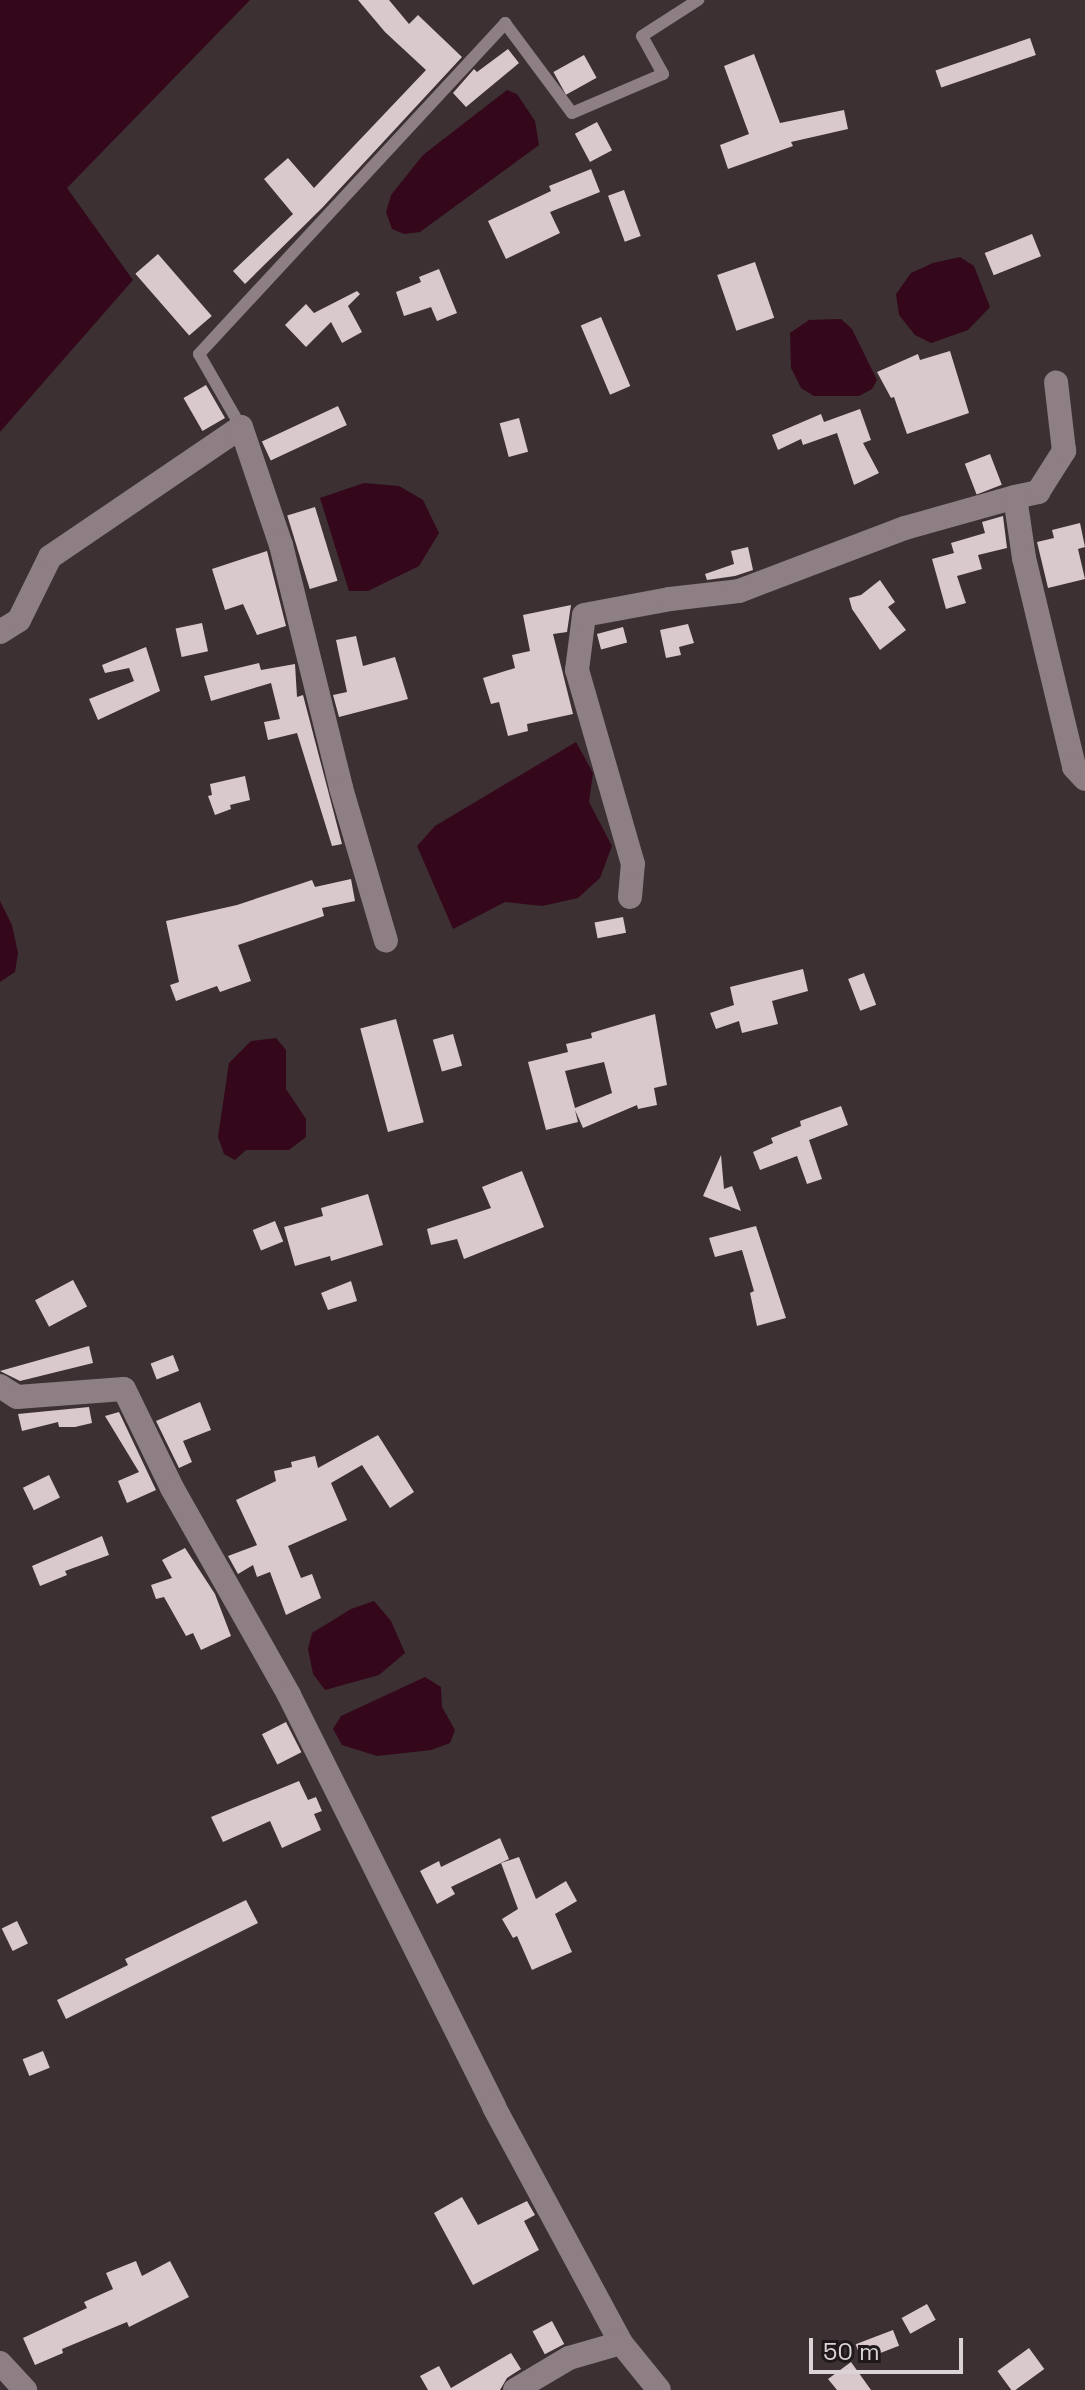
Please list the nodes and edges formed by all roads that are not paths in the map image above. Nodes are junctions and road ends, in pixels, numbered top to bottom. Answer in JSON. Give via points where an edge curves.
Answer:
{"nodes":[{"id":1,"x":698,"y":0,"type":"edge"},
{"id":2,"x":1056,"y":382,"type":"dead end"},
{"id":3,"x":241,"y":427,"type":"junction"},
{"id":4,"x":1015,"y":497,"type":"junction"},
{"id":5,"x":0,"y":632,"type":"edge"},
{"id":6,"x":1085,"y":779,"type":"edge"},
{"id":7,"x":630,"y":897,"type":"dead end"},
{"id":8,"x":386,"y":941,"type":"dead end"},
{"id":9,"x":0,"y":1386,"type":"edge"},
{"id":10,"x":621,"y":2343,"type":"junction"},
{"id":11,"x":0,"y":2363,"type":"edge"},
{"id":12,"x":25,"y":2390,"type":"edge"},
{"id":13,"x":515,"y":2390,"type":"edge"},
{"id":14,"x":659,"y":2390,"type":"edge"}],
"edges":[{"from":1,"to":3,"type":"lane","via":[[642,36],[663,74],[572,113],[505,23],[199,354]]},
{"from":2,"to":4,"type":"street","via":[[1064,451],[1038,492]]},
{"from":3,"to":5,"type":"street","via":[[50,557],[19,620]]},
{"from":3,"to":8,"type":"street","via":[[281,545],[341,788]]},
{"from":4,"to":6,"type":"street","via":[[1024,558],[1074,767]]},
{"from":4,"to":7,"type":"street","via":[[905,528],[739,591],[584,615],[577,670],[633,864]]},
{"from":9,"to":10,"type":"street","via":[[17,1397],[124,1389],[172,1488],[289,1695],[494,2107]]},
{"from":10,"to":13,"type":"street","via":[[569,2358]]},
{"from":10,"to":14,"type":"street"},
{"from":11,"to":12,"type":"street"}]}
